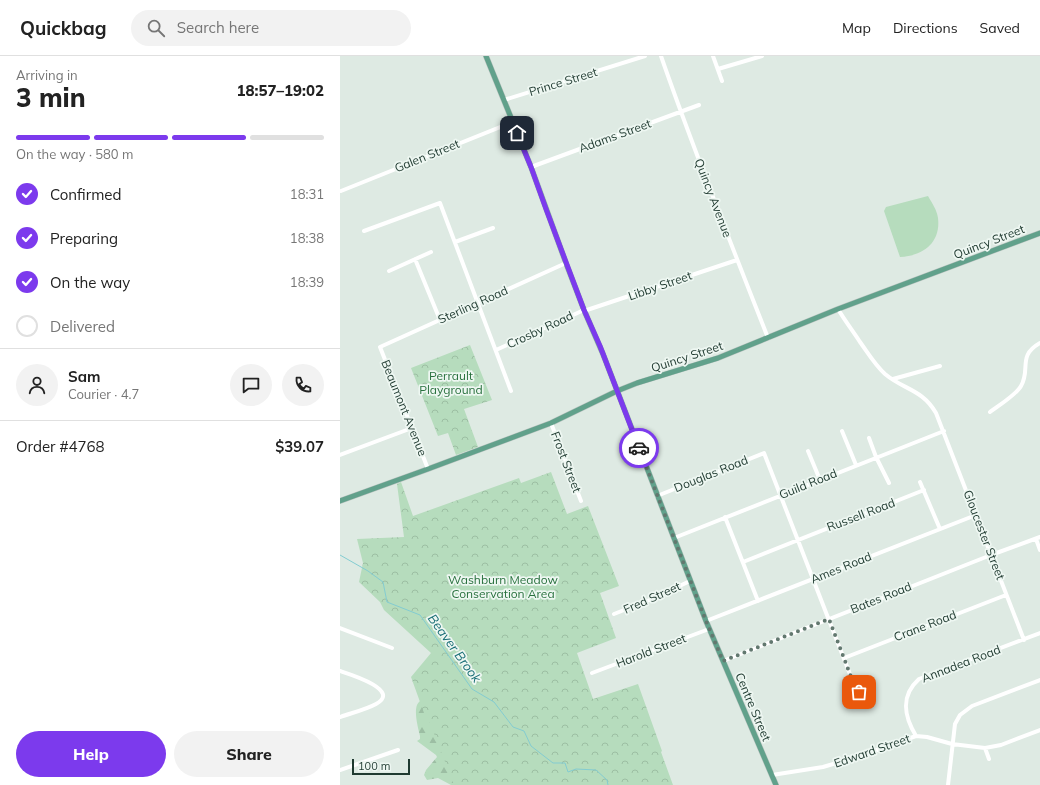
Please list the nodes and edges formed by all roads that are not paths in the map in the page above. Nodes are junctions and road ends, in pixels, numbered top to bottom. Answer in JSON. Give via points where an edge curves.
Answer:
{"nodes":[{"id":1,"x":486,"y":56,"type":"edge"},
{"id":2,"x":645,"y":56,"type":"edge"},
{"id":3,"x":661,"y":56,"type":"edge"},
{"id":4,"x":713,"y":56,"type":"edge"},
{"id":5,"x":760,"y":56,"type":"edge"},
{"id":6,"x":718,"y":69,"type":"junction"},
{"id":7,"x":722,"y":82,"type":"dead end"},
{"id":8,"x":504,"y":100,"type":"junction"},
{"id":9,"x":699,"y":105,"type":"dead end"},
{"id":10,"x":680,"y":112,"type":"junction"},
{"id":11,"x":513,"y":122,"type":"junction"},
{"id":12,"x":531,"y":167,"type":"junction"},
{"id":13,"x":340,"y":191,"type":"edge"},
{"id":14,"x":494,"y":228,"type":"dead end"},
{"id":15,"x":364,"y":231,"type":"dead end"},
{"id":16,"x":1040,"y":233,"type":"edge"},
{"id":17,"x":455,"y":242,"type":"junction"},
{"id":18,"x":432,"y":252,"type":"dead end"},
{"id":19,"x":415,"y":260,"type":"junction"},
{"id":20,"x":737,"y":260,"type":"junction"},
{"id":21,"x":566,"y":263,"type":"junction"},
{"id":22,"x":389,"y":271,"type":"dead end"},
{"id":23,"x":478,"y":302,"type":"junction"},
{"id":24,"x":838,"y":309,"type":"junction"},
{"id":25,"x":584,"y":310,"type":"junction"},
{"id":26,"x":440,"y":320,"type":"junction"},
{"id":27,"x":768,"y":338,"type":"junction"},
{"id":28,"x":1040,"y":343,"type":"edge"},
{"id":29,"x":380,"y":346,"type":"joint"},
{"id":30,"x":496,"y":350,"type":"junction"},
{"id":31,"x":940,"y":366,"type":"dead end"},
{"id":32,"x":893,"y":379,"type":"junction"},
{"id":33,"x":617,"y":390,"type":"junction"},
{"id":34,"x":511,"y":391,"type":"dead end"},
{"id":35,"x":990,"y":412,"type":"dead end"},
{"id":36,"x":551,"y":422,"type":"junction"},
{"id":37,"x":412,"y":428,"type":"junction"},
{"id":38,"x":944,"y":430,"type":"junction"},
{"id":39,"x":842,"y":431,"type":"dead end"},
{"id":40,"x":869,"y":438,"type":"dead end"},
{"id":41,"x":808,"y":451,"type":"dead end"},
{"id":42,"x":340,"y":455,"type":"edge"},
{"id":43,"x":876,"y":457,"type":"junction"},
{"id":44,"x":856,"y":465,"type":"junction"},
{"id":45,"x":428,"y":469,"type":"junction"},
{"id":46,"x":820,"y":480,"type":"junction"},
{"id":47,"x":920,"y":482,"type":"dead end"},
{"id":48,"x":889,"y":483,"type":"dead end"},
{"id":49,"x":924,"y":490,"type":"junction"},
{"id":50,"x":781,"y":495,"type":"junction"},
{"id":51,"x":658,"y":496,"type":"junction"},
{"id":52,"x":340,"y":501,"type":"edge"},
{"id":53,"x":582,"y":501,"type":"dead end"},
{"id":54,"x":976,"y":515,"type":"junction"},
{"id":55,"x":725,"y":517,"type":"junction"},
{"id":56,"x":940,"y":530,"type":"junction"},
{"id":57,"x":674,"y":538,"type":"junction"},
{"id":58,"x":1038,"y":538,"type":"edge"},
{"id":59,"x":798,"y":539,"type":"junction"},
{"id":60,"x":1040,"y":550,"type":"edge"},
{"id":61,"x":991,"y":555,"type":"junction"},
{"id":62,"x":743,"y":562,"type":"junction"},
{"id":63,"x":813,"y":580,"type":"junction"},
{"id":64,"x":690,"y":581,"type":"junction"},
{"id":65,"x":1006,"y":595,"type":"junction"},
{"id":66,"x":758,"y":600,"type":"junction"},
{"id":67,"x":614,"y":614,"type":"dead end"},
{"id":68,"x":829,"y":619,"type":"junction"},
{"id":69,"x":706,"y":621,"type":"junction"},
{"id":70,"x":340,"y":628,"type":"edge"},
{"id":71,"x":709,"y":629,"type":"junction"},
{"id":72,"x":1040,"y":633,"type":"edge"},
{"id":73,"x":1024,"y":640,"type":"junction"},
{"id":74,"x":392,"y":648,"type":"dead end"},
{"id":75,"x":844,"y":658,"type":"junction"},
{"id":76,"x":723,"y":661,"type":"junction"},
{"id":77,"x":340,"y":671,"type":"edge"},
{"id":78,"x":592,"y":673,"type":"dead end"},
{"id":79,"x":1040,"y":680,"type":"edge"},
{"id":80,"x":869,"y":698,"type":"dead end"},
{"id":81,"x":340,"y":717,"type":"edge"},
{"id":82,"x":1040,"y":730,"type":"edge"},
{"id":83,"x":916,"y":736,"type":"junction"},
{"id":84,"x":952,"y":744,"type":"junction"},
{"id":85,"x":985,"y":748,"type":"junction"},
{"id":86,"x":398,"y":750,"type":"dead end"},
{"id":87,"x":989,"y":759,"type":"dead end"},
{"id":88,"x":340,"y":770,"type":"edge"},
{"id":89,"x":772,"y":775,"type":"junction"},
{"id":90,"x":776,"y":785,"type":"edge"},
{"id":91,"x":948,"y":785,"type":"edge"}],
"edges":[{"from":1,"to":8,"type":"main road","name":"Centre Street"},
{"from":2,"to":8,"type":"street","name":"Prince Street"},
{"from":3,"to":10,"type":"street","name":"Quincy Avenue"},
{"from":4,"to":6,"type":"street"},
{"from":5,"to":6,"type":"street"},
{"from":6,"to":7,"type":"street"},
{"from":8,"to":11,"type":"main road","name":"Centre Street"},
{"from":9,"to":10,"type":"street","name":"Adams Street"},
{"from":10,"to":12,"type":"street","name":"Adams Street"},
{"from":10,"to":20,"type":"street","name":"Quincy Avenue"},
{"from":11,"to":12,"type":"main road","name":"Centre Street"},
{"from":11,"to":13,"type":"street","name":"Galen Street"},
{"from":12,"to":21,"type":"main road","name":"Centre Street"},
{"from":14,"to":17,"type":"street"},
{"from":15,"to":17,"type":"street","via":[[440,203]]},
{"from":16,"to":24,"type":"main road","name":"Quincy Street"},
{"from":17,"to":23,"type":"street"},
{"from":18,"to":19,"type":"street"},
{"from":19,"to":22,"type":"street"},
{"from":19,"to":26,"type":"street"},
{"from":20,"to":25,"type":"street","name":"Libby Street"},
{"from":20,"to":27,"type":"street","name":"Quincy Avenue"},
{"from":21,"to":23,"type":"street","name":"Sterling Road"},
{"from":21,"to":25,"type":"main road","name":"Centre Street"},
{"from":23,"to":26,"type":"street","name":"Sterling Road"},
{"from":23,"to":30,"type":"street"},
{"from":24,"to":27,"type":"main road","name":"Quincy Street"},
{"from":24,"to":32,"type":"street","name":"Gloucester Street","via":[[872,360]]},
{"from":25,"to":30,"type":"street","name":"Crosby Road"},
{"from":25,"to":33,"type":"main road","name":"Centre Street"},
{"from":26,"to":29,"type":"street","name":"Sterling Road"},
{"from":27,"to":33,"type":"main road","name":"Quincy Street","via":[[718,358]]},
{"from":28,"to":35,"type":"street","via":[[1026,356],[1021,386]]},
{"from":29,"to":37,"type":"street","name":"Beaumont Avenue"},
{"from":30,"to":34,"type":"street"},
{"from":31,"to":32,"type":"street"},
{"from":32,"to":38,"type":"street","name":"Gloucester Street","via":[[925,398]]},
{"from":33,"to":36,"type":"main road","name":"Quincy Street"},
{"from":33,"to":51,"type":"main road","name":"Centre Street"},
{"from":36,"to":45,"type":"main road","name":"Quincy Street"},
{"from":36,"to":53,"type":"street","name":"Frost Street"},
{"from":37,"to":42,"type":"street"},
{"from":37,"to":45,"type":"street","name":"Beaumont Avenue"},
{"from":38,"to":43,"type":"street","name":"Guild Road"},
{"from":38,"to":54,"type":"street","name":"Gloucester Street"},
{"from":39,"to":44,"type":"street"},
{"from":40,"to":43,"type":"street"},
{"from":41,"to":46,"type":"street"},
{"from":43,"to":44,"type":"street","name":"Guild Road"},
{"from":43,"to":48,"type":"street"},
{"from":44,"to":46,"type":"street","name":"Guild Road"},
{"from":45,"to":52,"type":"main road","name":"Quincy Street"},
{"from":46,"to":50,"type":"street","name":"Guild Road"},
{"from":47,"to":49,"type":"street"},
{"from":49,"to":56,"type":"street"},
{"from":49,"to":59,"type":"street","name":"Russell Road"},
{"from":50,"to":51,"type":"street","name":"Douglas Road","via":[[764,453]]},
{"from":50,"to":55,"type":"street","name":"Guild Road"},
{"from":50,"to":59,"type":"street"},
{"from":51,"to":57,"type":"main road","name":"Centre Street"},
{"from":54,"to":56,"type":"street","name":"Ames Road"},
{"from":54,"to":61,"type":"street","name":"Gloucester Street"},
{"from":55,"to":57,"type":"street","name":"Guild Road"},
{"from":55,"to":62,"type":"street"},
{"from":56,"to":63,"type":"street","name":"Ames Road"},
{"from":57,"to":64,"type":"main road","name":"Centre Street"},
{"from":58,"to":60,"type":"street"},
{"from":58,"to":61,"type":"street","name":"Bates Road"},
{"from":59,"to":62,"type":"street","name":"Russell Road"},
{"from":59,"to":63,"type":"street"},
{"from":61,"to":65,"type":"street","name":"Gloucester Street"},
{"from":61,"to":68,"type":"street","name":"Bates Road"},
{"from":62,"to":66,"type":"street"},
{"from":63,"to":66,"type":"street","name":"Ames Road"},
{"from":63,"to":68,"type":"street"},
{"from":64,"to":67,"type":"street","name":"Fred Street"},
{"from":64,"to":69,"type":"main road","name":"Centre Street"},
{"from":65,"to":73,"type":"street","name":"Gloucester Street"},
{"from":65,"to":75,"type":"street","name":"Crane Road"},
{"from":66,"to":69,"type":"street","name":"Ames Road"},
{"from":68,"to":75,"type":"street"},
{"from":68,"to":76,"type":"street","name":"Bates Road"},
{"from":69,"to":71,"type":"main road","name":"Centre Street"},
{"from":70,"to":74,"type":"street"},
{"from":71,"to":76,"type":"main road","name":"Centre Street"},
{"from":71,"to":78,"type":"street","name":"Harold Street"},
{"from":72,"to":73,"type":"street","name":"Annadea Road"},
{"from":73,"to":83,"type":"street","name":"Annadea Road","via":[[919,679],[910,687],[906,704],[910,726]]},
{"from":75,"to":80,"type":"street","via":[[859,692]]},
{"from":76,"to":89,"type":"main road","name":"Centre Street"},
{"from":77,"to":81,"type":"street","via":[[374,684],[382,690],[383,695],[376,704]]},
{"from":79,"to":84,"type":"street","via":[[965,710],[955,724]]},
{"from":82,"to":85,"type":"street","name":"Edward Street","via":[[1001,745]]},
{"from":83,"to":84,"type":"street","name":"Edward Street"},
{"from":83,"to":89,"type":"street","name":"Edward Street","via":[[823,767]]},
{"from":84,"to":85,"type":"street","name":"Edward Street"},
{"from":84,"to":91,"type":"street"},
{"from":85,"to":87,"type":"street"},
{"from":86,"to":88,"type":"street"},
{"from":89,"to":90,"type":"main road","name":"Centre Street"}]}
